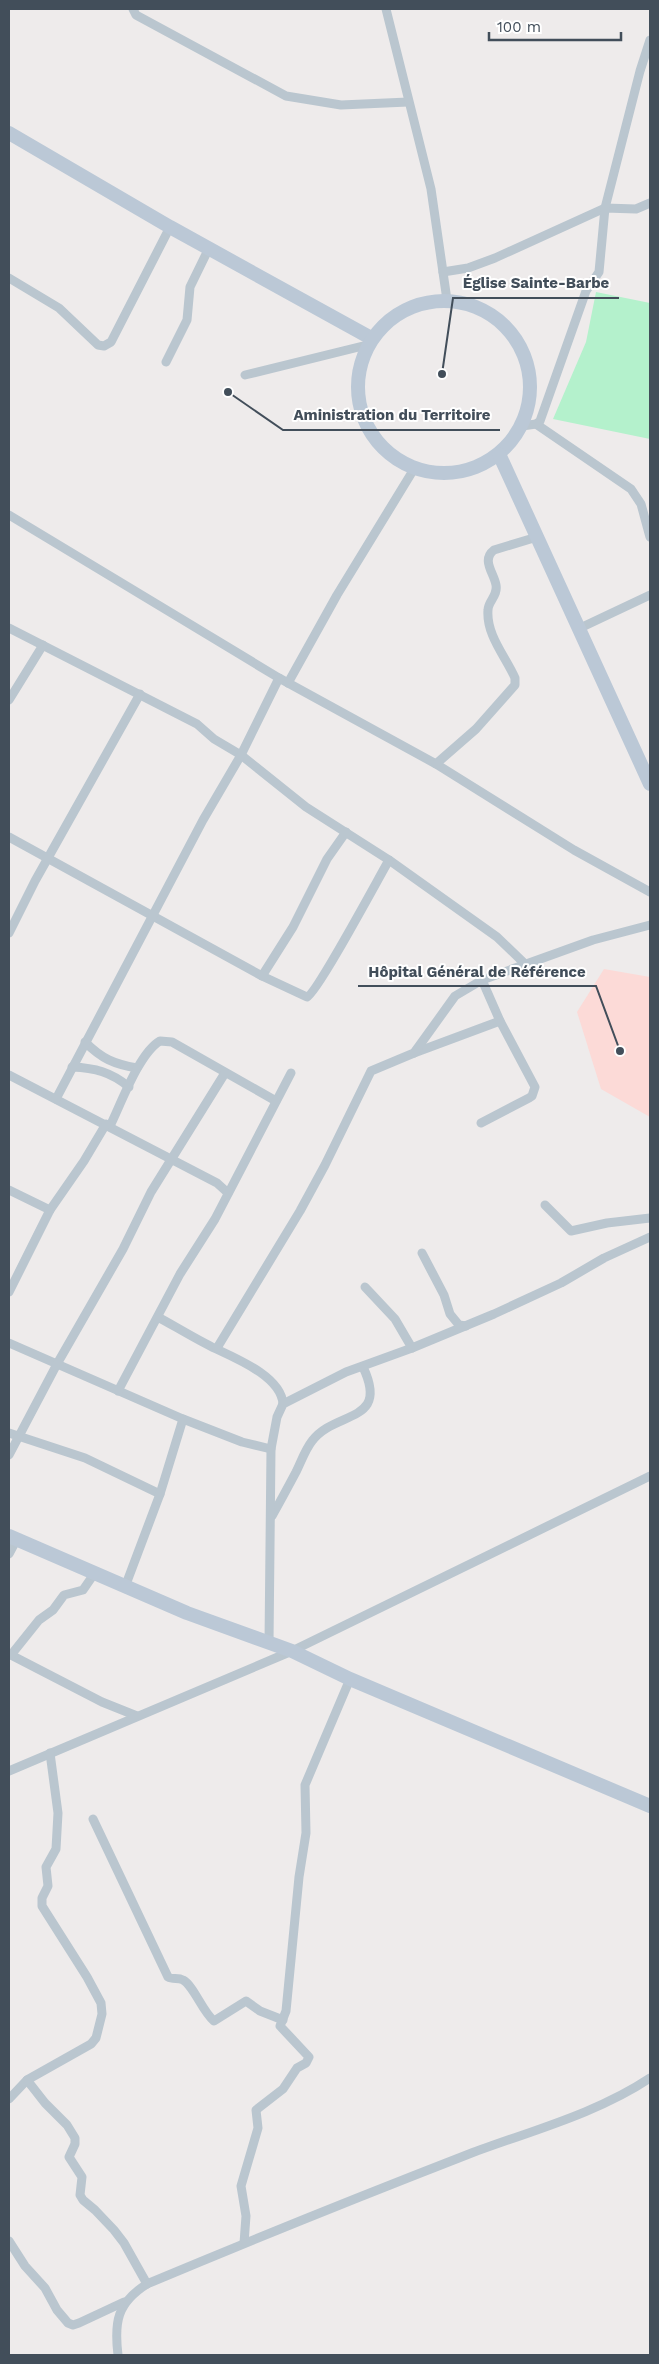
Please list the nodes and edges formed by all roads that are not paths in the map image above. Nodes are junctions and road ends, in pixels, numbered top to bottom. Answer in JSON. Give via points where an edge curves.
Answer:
{"nodes":[{"id":1,"x":133,"y":9,"type":"edge"},
{"id":2,"x":386,"y":9,"type":"edge"},
{"id":3,"x":650,"y":40,"type":"edge"},
{"id":4,"x":408,"y":102,"type":"junction"},
{"id":5,"x":9,"y":132,"type":"edge"},
{"id":6,"x":650,"y":203,"type":"edge"},
{"id":7,"x":605,"y":208,"type":"junction"},
{"id":8,"x":170,"y":227,"type":"junction"},
{"id":9,"x":208,"y":248,"type":"junction"},
{"id":10,"x":443,"y":272,"type":"junction"},
{"id":11,"x":9,"y":278,"type":"edge"},
{"id":12,"x":447,"y":300,"type":"junction"},
{"id":13,"x":369,"y":341,"type":"junction"},
{"id":14,"x":166,"y":362,"type":"dead end"},
{"id":15,"x":244,"y":375,"type":"dead end"},
{"id":16,"x":536,"y":424,"type":"junction"},
{"id":17,"x":522,"y":426,"type":"junction"},
{"id":18,"x":499,"y":454,"type":"junction"},
{"id":19,"x":414,"y":469,"type":"junction"},
{"id":20,"x":9,"y":515,"type":"edge"},
{"id":21,"x":537,"y":537,"type":"junction"},
{"id":22,"x":650,"y":537,"type":"edge"},
{"id":23,"x":650,"y":595,"type":"edge"},
{"id":24,"x":9,"y":628,"type":"edge"},
{"id":25,"x":578,"y":629,"type":"junction"},
{"id":26,"x":42,"y":645,"type":"junction"},
{"id":27,"x":284,"y":680,"type":"junction"},
{"id":28,"x":140,"y":694,"type":"junction"},
{"id":29,"x":9,"y":700,"type":"edge"},
{"id":30,"x":241,"y":755,"type":"junction"},
{"id":31,"x":436,"y":764,"type":"junction"},
{"id":32,"x":650,"y":784,"type":"edge"},
{"id":33,"x":346,"y":832,"type":"junction"},
{"id":34,"x":9,"y":837,"type":"edge"},
{"id":35,"x":49,"y":857,"type":"junction"},
{"id":36,"x":389,"y":860,"type":"junction"},
{"id":37,"x":650,"y":892,"type":"edge"},
{"id":38,"x":153,"y":916,"type":"junction"},
{"id":39,"x":650,"y":924,"type":"edge"},
{"id":40,"x":9,"y":933,"type":"edge"},
{"id":41,"x":524,"y":963,"type":"junction"},
{"id":42,"x":262,"y":976,"type":"junction"},
{"id":43,"x":482,"y":980,"type":"junction"},
{"id":44,"x":500,"y":1021,"type":"junction"},
{"id":45,"x":85,"y":1042,"type":"junction"},
{"id":46,"x":414,"y":1053,"type":"junction"},
{"id":47,"x":72,"y":1067,"type":"junction"},
{"id":48,"x":137,"y":1068,"type":"junction"},
{"id":49,"x":225,"y":1073,"type":"junction"},
{"id":50,"x":291,"y":1073,"type":"dead end"},
{"id":51,"x":9,"y":1075,"type":"edge"},
{"id":52,"x":130,"y":1087,"type":"junction"},
{"id":53,"x":56,"y":1099,"type":"junction"},
{"id":54,"x":276,"y":1101,"type":"junction"},
{"id":55,"x":481,"y":1123,"type":"dead end"},
{"id":56,"x":108,"y":1125,"type":"junction"},
{"id":57,"x":172,"y":1161,"type":"junction"},
{"id":58,"x":9,"y":1190,"type":"edge"},
{"id":59,"x":228,"y":1193,"type":"junction"},
{"id":60,"x":545,"y":1205,"type":"dead end"},
{"id":61,"x":50,"y":1210,"type":"junction"},
{"id":62,"x":650,"y":1218,"type":"edge"},
{"id":63,"x":650,"y":1237,"type":"edge"},
{"id":64,"x":422,"y":1253,"type":"dead end"},
{"id":65,"x":365,"y":1287,"type":"dead end"},
{"id":66,"x":9,"y":1292,"type":"edge"},
{"id":67,"x":158,"y":1317,"type":"junction"},
{"id":68,"x":466,"y":1326,"type":"junction"},
{"id":69,"x":9,"y":1343,"type":"edge"},
{"id":70,"x":217,"y":1348,"type":"junction"},
{"id":71,"x":412,"y":1348,"type":"junction"},
{"id":72,"x":57,"y":1364,"type":"junction"},
{"id":73,"x":363,"y":1367,"type":"junction"},
{"id":74,"x":118,"y":1391,"type":"junction"},
{"id":75,"x":284,"y":1404,"type":"junction"},
{"id":76,"x":183,"y":1419,"type":"junction"},
{"id":77,"x":13,"y":1435,"type":"edge"},
{"id":78,"x":271,"y":1449,"type":"junction"},
{"id":79,"x":9,"y":1455,"type":"edge"},
{"id":80,"x":650,"y":1476,"type":"edge"},
{"id":81,"x":160,"y":1494,"type":"junction"},
{"id":82,"x":271,"y":1519,"type":"junction"},
{"id":83,"x":13,"y":1538,"type":"edge"},
{"id":84,"x":9,"y":1554,"type":"edge"},
{"id":85,"x":94,"y":1574,"type":"junction"},
{"id":86,"x":125,"y":1587,"type":"junction"},
{"id":87,"x":269,"y":1643,"type":"junction"},
{"id":88,"x":292,"y":1651,"type":"junction"},
{"id":89,"x":10,"y":1654,"type":"edge"},
{"id":90,"x":350,"y":1679,"type":"junction"},
{"id":91,"x":137,"y":1716,"type":"junction"},
{"id":92,"x":50,"y":1753,"type":"junction"},
{"id":93,"x":9,"y":1770,"type":"edge"},
{"id":94,"x":650,"y":1806,"type":"edge"},
{"id":95,"x":93,"y":1819,"type":"dead end"},
{"id":96,"x":283,"y":2020,"type":"junction"},
{"id":97,"x":650,"y":2078,"type":"edge"},
{"id":98,"x":27,"y":2080,"type":"junction"},
{"id":99,"x":9,"y":2099,"type":"edge"},
{"id":100,"x":9,"y":2241,"type":"edge"},
{"id":101,"x":244,"y":2243,"type":"junction"},
{"id":102,"x":147,"y":2284,"type":"junction"},
{"id":103,"x":124,"y":2302,"type":"junction"},
{"id":104,"x":118,"y":2355,"type":"edge"}],
"edges":[{"from":1,"to":4,"type":"street","via":[[136,15],[286,96],[342,105]]},
{"from":2,"to":4,"type":"street"},
{"from":3,"to":7,"type":"street"},
{"from":4,"to":10,"type":"street","via":[[431,189]]},
{"from":5,"to":8,"type":"street"},
{"from":6,"to":7,"type":"street","via":[[636,209]]},
{"from":7,"to":10,"type":"street","via":[[495,258],[468,268]]},
{"from":7,"to":16,"type":"street","via":[[599,272],[586,291],[540,421]]},
{"from":8,"to":9,"type":"street"},
{"from":8,"to":11,"type":"street","via":[[111,342],[104,346],[98,345],[59,308]]},
{"from":9,"to":13,"type":"street"},
{"from":9,"to":14,"type":"street","via":[[190,287],[187,320]]},
{"from":10,"to":12,"type":"street"},
{"from":12,"to":13,"type":"street","via":[[418,304],[392,317]]},
{"from":12,"to":17,"type":"street","via":[[475,306],[500,321],[519,343],[530,379],[530,398]]},
{"from":13,"to":15,"type":"street"},
{"from":13,"to":19,"type":"street","via":[[357,374],[358,403],[368,432],[388,454]]},
{"from":16,"to":17,"type":"street"},
{"from":16,"to":22,"type":"street","via":[[631,489],[641,504]]},
{"from":17,"to":18,"type":"street"},
{"from":18,"to":19,"type":"street","via":[[473,468],[444,474]]},
{"from":18,"to":21,"type":"street"},
{"from":19,"to":27,"type":"street"},
{"from":20,"to":27,"type":"street"},
{"from":21,"to":25,"type":"street"},
{"from":21,"to":31,"type":"street","via":[[494,550],[488,559],[496,586],[496,594],[488,609],[490,628],[515,678],[515,685],[476,729]]},
{"from":23,"to":25,"type":"street"},
{"from":24,"to":26,"type":"street"},
{"from":25,"to":32,"type":"street"},
{"from":26,"to":28,"type":"street"},
{"from":26,"to":29,"type":"street"},
{"from":27,"to":30,"type":"street"},
{"from":27,"to":31,"type":"street"},
{"from":28,"to":30,"type":"street","via":[[197,724]]},
{"from":28,"to":35,"type":"street"},
{"from":30,"to":33,"type":"street","via":[[306,807]]},
{"from":30,"to":38,"type":"street","via":[[202,820]]},
{"from":31,"to":37,"type":"street","via":[[574,850]]},
{"from":33,"to":36,"type":"street"},
{"from":33,"to":42,"type":"street","via":[[326,859],[293,928]]},
{"from":34,"to":35,"type":"street"},
{"from":35,"to":38,"type":"street"},
{"from":35,"to":40,"type":"street"},
{"from":36,"to":41,"type":"street","via":[[497,937]]},
{"from":36,"to":42,"type":"street","via":[[312,995],[305,997]]},
{"from":38,"to":42,"type":"street"},
{"from":38,"to":45,"type":"street"},
{"from":39,"to":41,"type":"street"},
{"from":41,"to":43,"type":"street"},
{"from":43,"to":44,"type":"street"},
{"from":43,"to":46,"type":"street","via":[[455,996]]},
{"from":44,"to":46,"type":"street"},
{"from":44,"to":55,"type":"street","via":[[535,1088],[529,1098]]},
{"from":45,"to":47,"type":"street"},
{"from":45,"to":48,"type":"street","via":[[99,1056]]},
{"from":46,"to":70,"type":"street","via":[[371,1071],[365,1079],[300,1211]]},
{"from":47,"to":52,"type":"street","via":[[96,1068],[118,1077]]},
{"from":47,"to":53,"type":"street"},
{"from":48,"to":49,"type":"street","via":[[156,1043],[166,1041]]},
{"from":48,"to":52,"type":"street"},
{"from":49,"to":54,"type":"street"},
{"from":49,"to":57,"type":"street"},
{"from":50,"to":54,"type":"street"},
{"from":51,"to":53,"type":"street"},
{"from":52,"to":56,"type":"street"},
{"from":53,"to":56,"type":"street"},
{"from":54,"to":59,"type":"street"},
{"from":56,"to":57,"type":"street"},
{"from":56,"to":61,"type":"street"},
{"from":57,"to":59,"type":"street","via":[[218,1183]]},
{"from":57,"to":72,"type":"street"},
{"from":58,"to":61,"type":"street"},
{"from":59,"to":67,"type":"street"},
{"from":60,"to":62,"type":"street","via":[[571,1231]]},
{"from":61,"to":66,"type":"street"},
{"from":63,"to":68,"type":"street","via":[[561,1283]]},
{"from":64,"to":68,"type":"street","via":[[450,1314],[459,1325]]},
{"from":65,"to":71,"type":"street","via":[[396,1319]]},
{"from":67,"to":70,"type":"street"},
{"from":67,"to":74,"type":"street"},
{"from":68,"to":71,"type":"street"},
{"from":69,"to":72,"type":"street"},
{"from":70,"to":75,"type":"street","via":[[270,1380],[283,1395]]},
{"from":71,"to":73,"type":"street"},
{"from":72,"to":74,"type":"street"},
{"from":72,"to":77,"type":"street"},
{"from":73,"to":75,"type":"street","via":[[346,1372]]},
{"from":73,"to":82,"type":"street","via":[[371,1384],[367,1405],[350,1418],[328,1426],[311,1442]]},
{"from":74,"to":76,"type":"street"},
{"from":75,"to":78,"type":"street","via":[[277,1417]]},
{"from":76,"to":78,"type":"street","via":[[242,1442]]},
{"from":76,"to":81,"type":"street"},
{"from":77,"to":79,"type":"street"},
{"from":77,"to":81,"type":"street","via":[[85,1458]]},
{"from":78,"to":82,"type":"street"},
{"from":80,"to":88,"type":"street"},
{"from":81,"to":86,"type":"street"},
{"from":82,"to":87,"type":"street"},
{"from":83,"to":84,"type":"street"},
{"from":83,"to":85,"type":"street"},
{"from":85,"to":86,"type":"street"},
{"from":85,"to":89,"type":"street","via":[[83,1590],[64,1596]]},
{"from":86,"to":87,"type":"street"},
{"from":87,"to":88,"type":"street"},
{"from":88,"to":90,"type":"street"},
{"from":88,"to":91,"type":"street"},
{"from":89,"to":91,"type":"street","via":[[102,1702]]},
{"from":90,"to":94,"type":"street"},
{"from":90,"to":96,"type":"street","via":[[304,1792],[306,1833]]},
{"from":91,"to":92,"type":"street"},
{"from":92,"to":93,"type":"street"},
{"from":92,"to":98,"type":"street","via":[[58,1813],[56,1849],[46,1867],[48,1886],[42,1906],[87,1977],[101,2003],[102,2014],[96,2038],[91,2044]]},
{"from":95,"to":96,"type":"street","via":[[168,1978],[184,1980],[214,2021],[246,2001],[260,2011]]},
{"from":96,"to":101,"type":"street","via":[[280,2028],[309,2057],[297,2068],[284,2089],[256,2110],[258,2128],[242,2186],[246,2216]]},
{"from":97,"to":101,"type":"street","via":[[625,2093],[560,2121]]},
{"from":98,"to":99,"type":"street"},
{"from":98,"to":102,"type":"street","via":[[75,2138],[69,2157],[82,2177],[80,2195],[114,2230]]},
{"from":100,"to":103,"type":"street","via":[[68,2323],[79,2323]]},
{"from":101,"to":102,"type":"street"},
{"from":102,"to":103,"type":"street"},
{"from":103,"to":104,"type":"street","via":[[116,2336]]}]}
